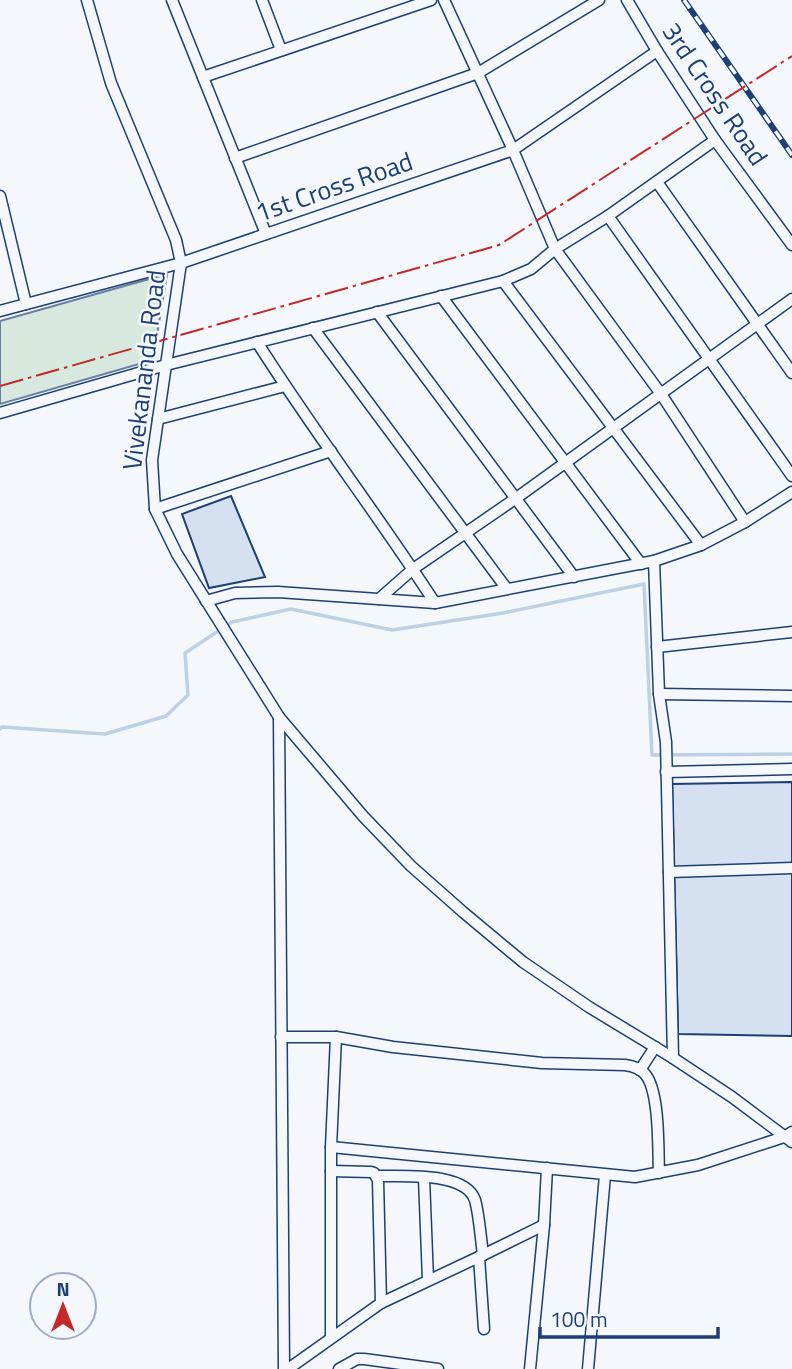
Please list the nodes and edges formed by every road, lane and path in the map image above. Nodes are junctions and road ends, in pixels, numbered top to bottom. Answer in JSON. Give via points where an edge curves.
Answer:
{"nodes":[{"id":1,"x":87,"y":0,"type":"edge"},
{"id":2,"x":172,"y":0,"type":"edge"},
{"id":3,"x":262,"y":0,"type":"edge"},
{"id":4,"x":431,"y":0,"type":"edge"},
{"id":5,"x":444,"y":0,"type":"edge"},
{"id":6,"x":599,"y":0,"type":"edge"},
{"id":7,"x":626,"y":0,"type":"edge"},
{"id":8,"x":281,"y":50,"type":"junction"},
{"id":9,"x":657,"y":51,"type":"junction"},
{"id":10,"x":478,"y":73,"type":"junction"},
{"id":11,"x":203,"y":77,"type":"junction"},
{"id":12,"x":715,"y":140,"type":"junction"},
{"id":13,"x":513,"y":150,"type":"junction"},
{"id":14,"x":235,"y":158,"type":"junction"},
{"id":15,"x":657,"y":182,"type":"junction"},
{"id":16,"x":0,"y":196,"type":"edge"},
{"id":17,"x":608,"y":216,"type":"junction"},
{"id":18,"x":266,"y":234,"type":"junction"},
{"id":19,"x":792,"y":245,"type":"edge"},
{"id":20,"x":555,"y":250,"type":"junction"},
{"id":21,"x":181,"y":264,"type":"junction"},
{"id":22,"x":503,"y":281,"type":"junction"},
{"id":23,"x":441,"y":296,"type":"junction"},
{"id":24,"x":792,"y":299,"type":"edge"},
{"id":25,"x":26,"y":304,"type":"junction"},
{"id":26,"x":0,"y":311,"type":"edge"},
{"id":27,"x":377,"y":312,"type":"junction"},
{"id":28,"x":757,"y":324,"type":"junction"},
{"id":29,"x":313,"y":328,"type":"junction"},
{"id":30,"x":257,"y":342,"type":"junction"},
{"id":31,"x":710,"y":359,"type":"junction"},
{"id":32,"x":166,"y":365,"type":"junction"},
{"id":33,"x":792,"y":373,"type":"edge"},
{"id":34,"x":285,"y":386,"type":"junction"},
{"id":35,"x":661,"y":394,"type":"junction"},
{"id":36,"x":0,"y":413,"type":"edge"},
{"id":37,"x":158,"y":419,"type":"junction"},
{"id":38,"x":614,"y":427,"type":"junction"},
{"id":39,"x":331,"y":451,"type":"junction"},
{"id":40,"x":565,"y":463,"type":"junction"},
{"id":41,"x":792,"y":477,"type":"edge"},
{"id":42,"x":792,"y":492,"type":"edge"},
{"id":43,"x":515,"y":499,"type":"junction"},
{"id":44,"x":155,"y":509,"type":"junction"},
{"id":45,"x":745,"y":522,"type":"junction"},
{"id":46,"x":466,"y":534,"type":"junction"},
{"id":47,"x":701,"y":545,"type":"junction"},
{"id":48,"x":641,"y":564,"type":"junction"},
{"id":49,"x":654,"y":565,"type":"junction"},
{"id":50,"x":413,"y":569,"type":"junction"},
{"id":51,"x":574,"y":577,"type":"junction"},
{"id":52,"x":507,"y":589,"type":"junction"},
{"id":53,"x":379,"y":599,"type":"junction"},
{"id":54,"x":206,"y":600,"type":"junction"},
{"id":55,"x":435,"y":603,"type":"junction"},
{"id":56,"x":792,"y":632,"type":"edge"},
{"id":57,"x":657,"y":647,"type":"junction"},
{"id":58,"x":659,"y":694,"type":"junction"},
{"id":59,"x":792,"y":696,"type":"edge"},
{"id":60,"x":279,"y":718,"type":"junction"},
{"id":61,"x":666,"y":769,"type":"junction"},
{"id":62,"x":792,"y":769,"type":"edge"},
{"id":63,"x":792,"y":868,"type":"edge"},
{"id":64,"x":669,"y":872,"type":"junction"},
{"id":65,"x":281,"y":1037,"type":"junction"},
{"id":66,"x":335,"y":1037,"type":"junction"},
{"id":67,"x":655,"y":1047,"type":"junction"},
{"id":68,"x":673,"y":1058,"type":"junction"},
{"id":69,"x":640,"y":1070,"type":"junction"},
{"id":70,"x":789,"y":1137,"type":"edge"},
{"id":71,"x":331,"y":1147,"type":"junction"},
{"id":72,"x":547,"y":1168,"type":"junction"},
{"id":73,"x":331,"y":1171,"type":"junction"},
{"id":74,"x":659,"y":1173,"type":"junction"},
{"id":75,"x":605,"y":1175,"type":"junction"},
{"id":76,"x":377,"y":1176,"type":"junction"},
{"id":77,"x":424,"y":1178,"type":"junction"},
{"id":78,"x":544,"y":1225,"type":"junction"},
{"id":79,"x":481,"y":1256,"type":"junction"},
{"id":80,"x":428,"y":1280,"type":"junction"},
{"id":81,"x":380,"y":1303,"type":"junction"},
{"id":82,"x":484,"y":1329,"type":"dead end"},
{"id":83,"x":331,"y":1336,"type":"junction"},
{"id":84,"x":286,"y":1369,"type":"edge"},
{"id":85,"x":339,"y":1369,"type":"edge"},
{"id":86,"x":438,"y":1369,"type":"edge"},
{"id":87,"x":530,"y":1369,"type":"edge"},
{"id":88,"x":588,"y":1369,"type":"edge"}],
"edges":[{"from":1,"to":21,"type":"street","name":"Vivekananda Road","via":[[111,83],[176,240]]},
{"from":2,"to":11,"type":"street"},
{"from":3,"to":8,"type":"street"},
{"from":4,"to":8,"type":"street"},
{"from":5,"to":10,"type":"street"},
{"from":6,"to":10,"type":"street"},
{"from":7,"to":9,"type":"street","name":"3rd Cross Road"},
{"from":8,"to":11,"type":"street"},
{"from":9,"to":12,"type":"street","name":"3rd Cross Road"},
{"from":9,"to":13,"type":"street","name":"1st Cross Road"},
{"from":10,"to":13,"type":"street"},
{"from":10,"to":14,"type":"street"},
{"from":11,"to":14,"type":"street"},
{"from":12,"to":15,"type":"street"},
{"from":12,"to":19,"type":"street","name":"3rd Cross Road"},
{"from":13,"to":18,"type":"street","name":"1st Cross Road"},
{"from":13,"to":20,"type":"street"},
{"from":14,"to":18,"type":"street"},
{"from":15,"to":17,"type":"street"},
{"from":15,"to":28,"type":"street"},
{"from":16,"to":25,"type":"street"},
{"from":17,"to":20,"type":"street"},
{"from":17,"to":31,"type":"street"},
{"from":18,"to":21,"type":"street","name":"1st Cross Road"},
{"from":20,"to":22,"type":"street","via":[[531,269]]},
{"from":20,"to":35,"type":"street"},
{"from":21,"to":25,"type":"street","name":"1st Cross Road"},
{"from":21,"to":32,"type":"street","name":"Vivekananda Road"},
{"from":22,"to":23,"type":"street"},
{"from":22,"to":38,"type":"street"},
{"from":23,"to":27,"type":"street"},
{"from":23,"to":40,"type":"street"},
{"from":24,"to":28,"type":"street"},
{"from":25,"to":26,"type":"street","name":"1st Cross Road"},
{"from":27,"to":29,"type":"street"},
{"from":27,"to":43,"type":"street"},
{"from":28,"to":31,"type":"street"},
{"from":28,"to":33,"type":"street"},
{"from":29,"to":30,"type":"street"},
{"from":29,"to":46,"type":"street"},
{"from":30,"to":32,"type":"street"},
{"from":30,"to":34,"type":"street"},
{"from":31,"to":35,"type":"street"},
{"from":31,"to":41,"type":"street"},
{"from":32,"to":36,"type":"street"},
{"from":32,"to":37,"type":"street","name":"Vivekananda Road"},
{"from":34,"to":37,"type":"street"},
{"from":34,"to":39,"type":"street"},
{"from":35,"to":38,"type":"street"},
{"from":35,"to":45,"type":"street"},
{"from":37,"to":44,"type":"street","name":"Vivekananda Road","via":[[152,460]]},
{"from":38,"to":40,"type":"street"},
{"from":38,"to":47,"type":"street"},
{"from":39,"to":44,"type":"street"},
{"from":39,"to":50,"type":"street"},
{"from":40,"to":43,"type":"street"},
{"from":40,"to":48,"type":"street"},
{"from":42,"to":45,"type":"street"},
{"from":43,"to":46,"type":"street"},
{"from":43,"to":51,"type":"street"},
{"from":44,"to":54,"type":"street","name":"Vivekananda Road"},
{"from":45,"to":47,"type":"street"},
{"from":46,"to":50,"type":"street"},
{"from":46,"to":52,"type":"street"},
{"from":47,"to":49,"type":"street"},
{"from":48,"to":49,"type":"street"},
{"from":48,"to":51,"type":"street"},
{"from":49,"to":57,"type":"street"},
{"from":50,"to":53,"type":"street"},
{"from":50,"to":55,"type":"street"},
{"from":51,"to":52,"type":"street"},
{"from":52,"to":55,"type":"street"},
{"from":53,"to":54,"type":"street","via":[[278,592],[234,593]]},
{"from":53,"to":55,"type":"street"},
{"from":54,"to":60,"type":"street","name":"Vivekananda Road"},
{"from":56,"to":57,"type":"street"},
{"from":57,"to":58,"type":"street"},
{"from":58,"to":59,"type":"street"},
{"from":58,"to":61,"type":"street"},
{"from":60,"to":65,"type":"street"},
{"from":60,"to":67,"type":"street","name":"Vivekananda Road","via":[[363,816],[463,912],[523,962]]},
{"from":61,"to":62,"type":"street"},
{"from":61,"to":64,"type":"street"},
{"from":63,"to":64,"type":"street"},
{"from":64,"to":68,"type":"street"},
{"from":65,"to":66,"type":"street"},
{"from":65,"to":84,"type":"street"},
{"from":66,"to":69,"type":"street","via":[[393,1047],[542,1063],[625,1065]]},
{"from":66,"to":71,"type":"street"},
{"from":67,"to":68,"type":"street","name":"Vivekananda Road"},
{"from":67,"to":69,"type":"street"},
{"from":68,"to":70,"type":"street","name":"Vivekananda Road"},
{"from":69,"to":74,"type":"street","via":[[651,1087],[658,1120]]},
{"from":70,"to":74,"type":"street"},
{"from":71,"to":72,"type":"street"},
{"from":71,"to":73,"type":"street"},
{"from":72,"to":75,"type":"street"},
{"from":72,"to":78,"type":"street"},
{"from":73,"to":76,"type":"street"},
{"from":73,"to":83,"type":"street"},
{"from":74,"to":75,"type":"street"},
{"from":75,"to":88,"type":"street"},
{"from":76,"to":77,"type":"street"},
{"from":76,"to":81,"type":"street"},
{"from":77,"to":79,"type":"street","via":[[452,1180],[471,1193]]},
{"from":77,"to":80,"type":"street"},
{"from":78,"to":79,"type":"street"},
{"from":78,"to":87,"type":"street"},
{"from":79,"to":80,"type":"street"},
{"from":79,"to":82,"type":"street"},
{"from":80,"to":81,"type":"street"},
{"from":81,"to":83,"type":"street"},
{"from":83,"to":84,"type":"street"},
{"from":85,"to":86,"type":"street","via":[[357,1359]]}]}
